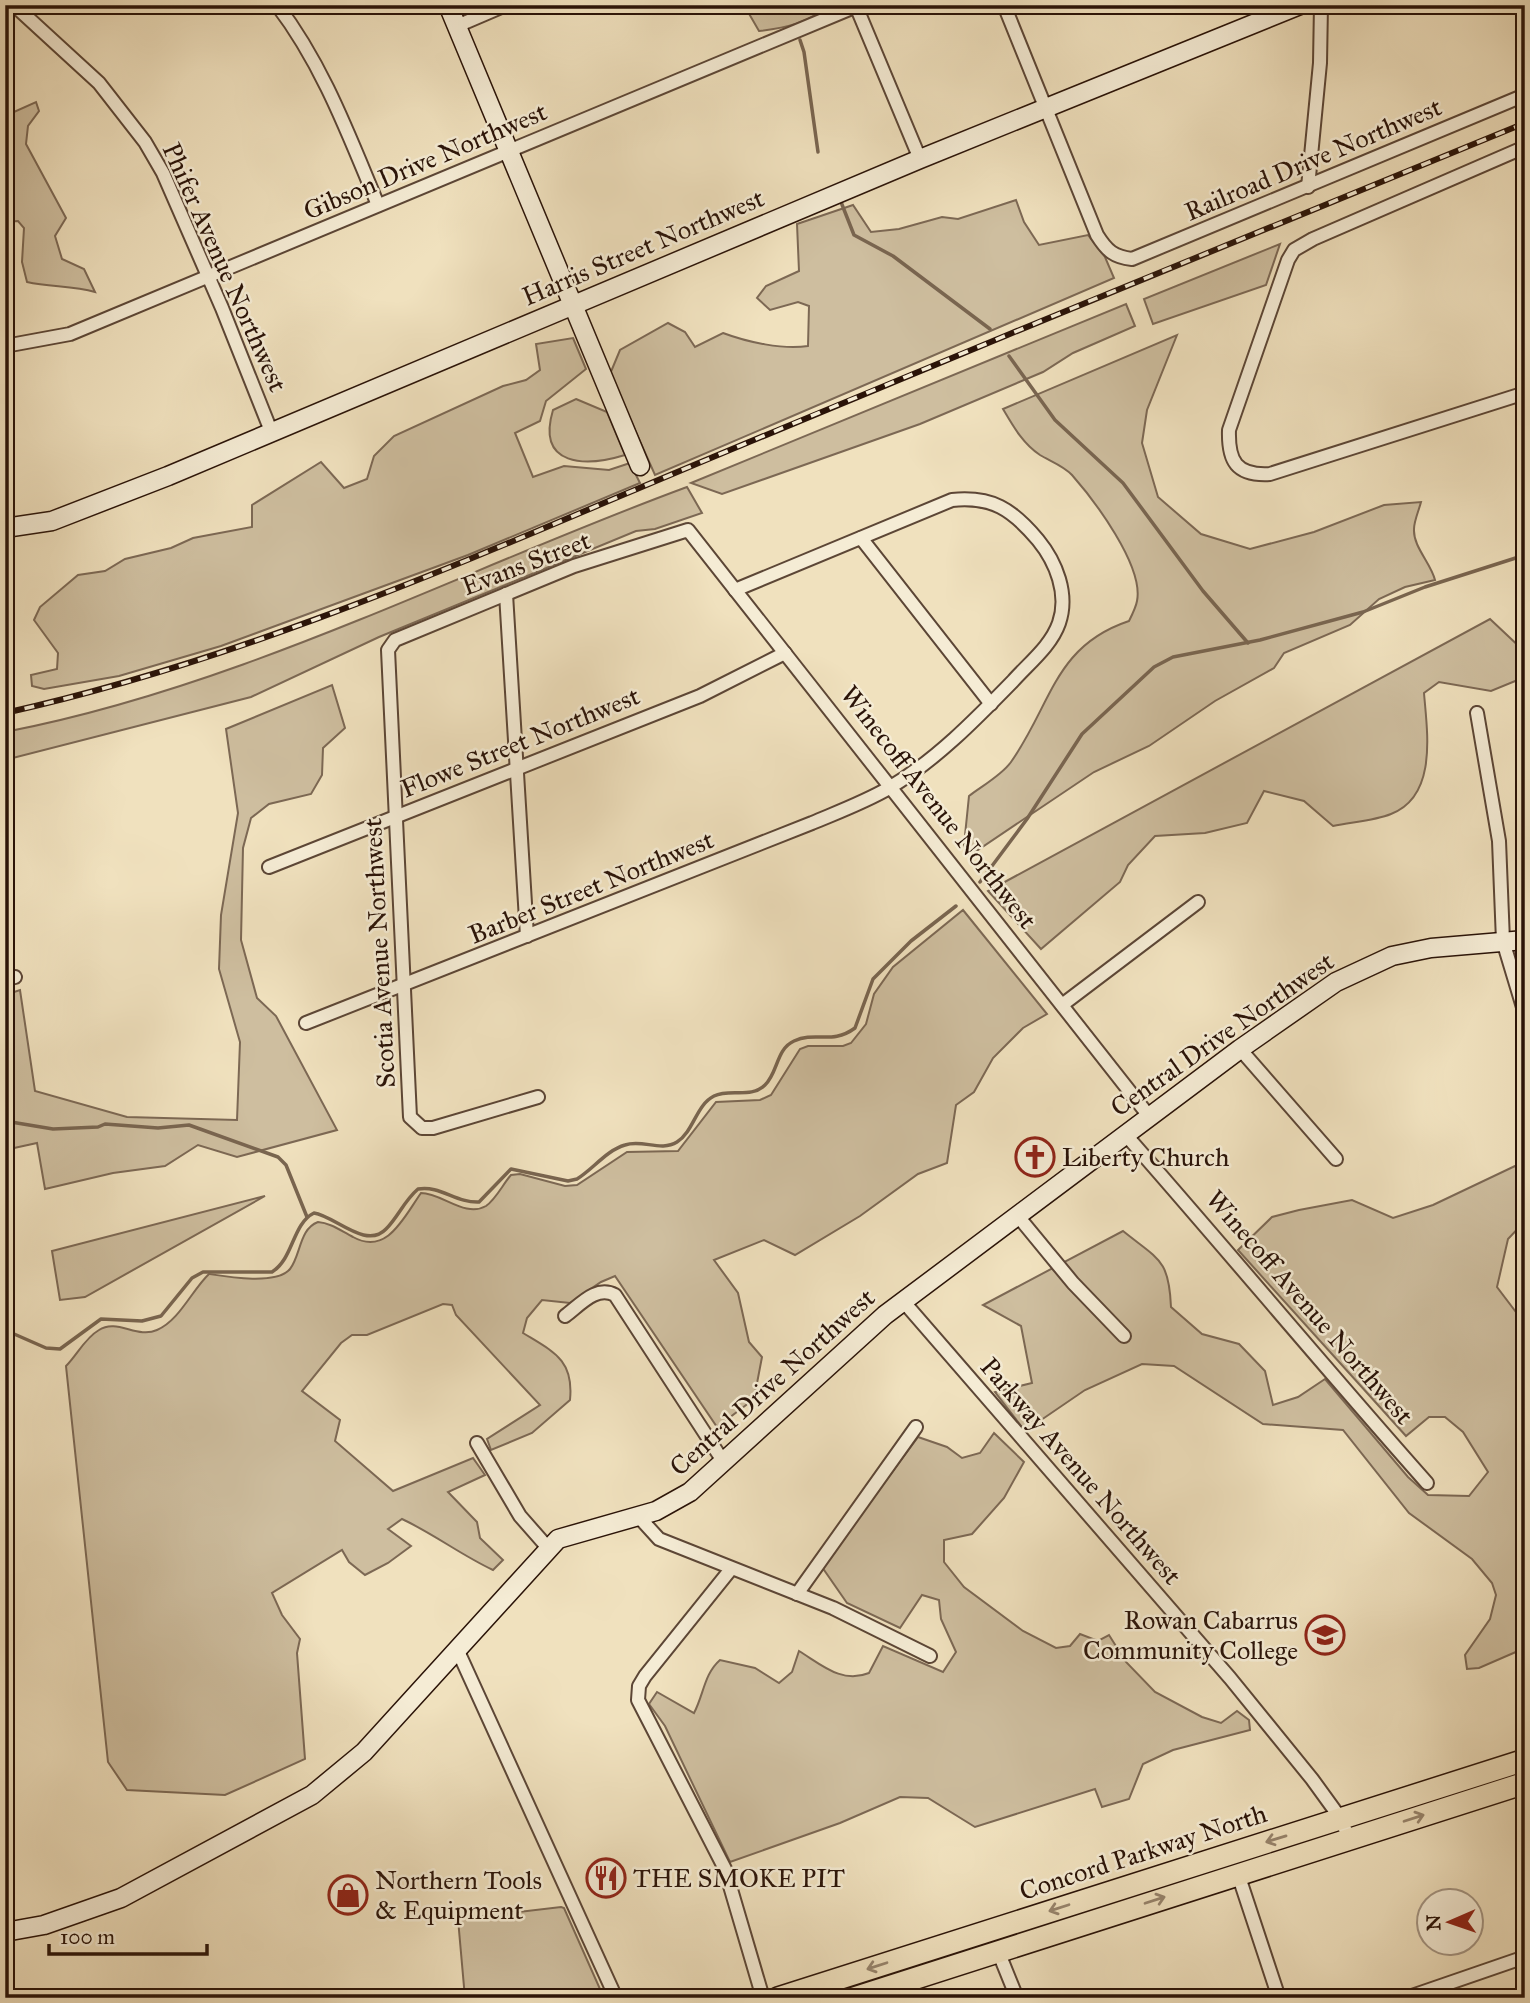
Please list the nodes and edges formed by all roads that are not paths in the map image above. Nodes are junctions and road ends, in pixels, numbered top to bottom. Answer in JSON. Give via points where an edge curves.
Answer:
{"nodes":[{"id":1,"x":14,"y":5,"type":"edge"},
{"id":2,"x":277,"y":5,"type":"edge"},
{"id":3,"x":448,"y":5,"type":"edge"},
{"id":4,"x":506,"y":5,"type":"edge"},
{"id":5,"x":1004,"y":5,"type":"edge"},
{"id":6,"x":1300,"y":5,"type":"edge"},
{"id":7,"x":1321,"y":5,"type":"edge"},
{"id":8,"x":858,"y":6,"type":"edge"},
{"id":9,"x":1280,"y":9,"type":"edge"},
{"id":10,"x":457,"y":26,"type":"junction"},
{"id":11,"x":1525,"y":95,"type":"edge"},
{"id":12,"x":1047,"y":107,"type":"junction"},
{"id":13,"x":1525,"y":148,"type":"edge"},
{"id":14,"x":509,"y":150,"type":"junction"},
{"id":15,"x":920,"y":159,"type":"junction"},
{"id":16,"x":1308,"y":187,"type":"junction"},
{"id":17,"x":379,"y":205,"type":"junction"},
{"id":18,"x":208,"y":277,"type":"junction"},
{"id":19,"x":574,"y":305,"type":"junction"},
{"id":20,"x":5,"y":346,"type":"edge"},
{"id":21,"x":1525,"y":393,"type":"edge"},
{"id":22,"x":271,"y":431,"type":"junction"},
{"id":23,"x":640,"y":466,"type":"dead end"},
{"id":24,"x":5,"y":528,"type":"edge"},
{"id":25,"x":688,"y":530,"type":"joint"},
{"id":26,"x":861,"y":538,"type":"junction"},
{"id":27,"x":735,"y":590,"type":"junction"},
{"id":28,"x":506,"y":594,"type":"junction"},
{"id":29,"x":388,"y":650,"type":"joint"},
{"id":30,"x":785,"y":653,"type":"junction"},
{"id":31,"x":991,"y":704,"type":"junction"},
{"id":32,"x":1477,"y":713,"type":"dead end"},
{"id":33,"x":517,"y":768,"type":"junction"},
{"id":34,"x":890,"y":787,"type":"junction"},
{"id":35,"x":396,"y":817,"type":"junction"},
{"id":36,"x":270,"y":867,"type":"dead end"},
{"id":37,"x":1198,"y":902,"type":"dead end"},
{"id":38,"x":527,"y":936,"type":"junction"},
{"id":39,"x":1525,"y":940,"type":"edge"},
{"id":40,"x":1503,"y":942,"type":"junction"},
{"id":41,"x":404,"y":986,"type":"junction"},
{"id":42,"x":1062,"y":1005,"type":"junction"},
{"id":43,"x":1525,"y":1014,"type":"edge"},
{"id":44,"x":306,"y":1023,"type":"dead end"},
{"id":45,"x":1240,"y":1049,"type":"junction"},
{"id":46,"x":538,"y":1097,"type":"dead end"},
{"id":47,"x":1149,"y":1116,"type":"junction"},
{"id":48,"x":1125,"y":1134,"type":"junction"},
{"id":49,"x":1336,"y":1159,"type":"dead end"},
{"id":50,"x":1017,"y":1215,"type":"junction"},
{"id":51,"x":903,"y":1301,"type":"junction"},
{"id":52,"x":565,"y":1316,"type":"dead end"},
{"id":53,"x":1124,"y":1336,"type":"dead end"},
{"id":54,"x":916,"y":1427,"type":"dead end"},
{"id":55,"x":477,"y":1443,"type":"dead end"},
{"id":56,"x":723,"y":1461,"type":"junction"},
{"id":57,"x":1427,"y":1483,"type":"dead end"},
{"id":58,"x":638,"y":1516,"type":"junction"},
{"id":59,"x":548,"y":1549,"type":"junction"},
{"id":60,"x":731,"y":1569,"type":"junction"},
{"id":61,"x":797,"y":1594,"type":"junction"},
{"id":62,"x":457,"y":1649,"type":"junction"},
{"id":63,"x":930,"y":1656,"type":"dead end"},
{"id":64,"x":1525,"y":1760,"type":"edge"},
{"id":65,"x":1525,"y":1783,"type":"edge"},
{"id":66,"x":1345,"y":1829,"type":"junction"},
{"id":67,"x":1238,"y":1874,"type":"junction"},
{"id":68,"x":5,"y":1932,"type":"edge"},
{"id":69,"x":942,"y":1945,"type":"junction"},
{"id":70,"x":998,"y":1951,"type":"junction"},
{"id":71,"x":1525,"y":1957,"type":"edge"},
{"id":72,"x":950,"y":1966,"type":"junction"},
{"id":73,"x":616,"y":1998,"type":"edge"},
{"id":74,"x":763,"y":1998,"type":"edge"},
{"id":75,"x":778,"y":1998,"type":"edge"},
{"id":76,"x":854,"y":1998,"type":"edge"},
{"id":77,"x":1017,"y":1998,"type":"edge"},
{"id":78,"x":1279,"y":1998,"type":"edge"},
{"id":79,"x":1406,"y":1998,"type":"edge"}],
"edges":[{"from":1,"to":18,"type":"street","name":"Phifer Avenue Northwest","via":[[93,76],[145,142]]},
{"from":2,"to":17,"type":"street","via":[[322,74]]},
{"from":3,"to":10,"type":"street"},
{"from":4,"to":10,"type":"street"},
{"from":5,"to":12,"type":"street"},
{"from":6,"to":9,"type":"street","name":"Harris Street Northwest"},
{"from":7,"to":16,"type":"street"},
{"from":8,"to":14,"type":"street","name":"Gibson Drive Northwest"},
{"from":8,"to":15,"type":"street"},
{"from":9,"to":12,"type":"street","name":"Harris Street Northwest"},
{"from":10,"to":14,"type":"street"},
{"from":11,"to":16,"type":"street","name":"Railroad Drive Northwest"},
{"from":12,"to":15,"type":"street","name":"Harris Street Northwest"},
{"from":12,"to":16,"type":"street","name":"Railroad Drive Northwest","via":[[1097,235],[1118,257],[1132,259]]},
{"from":13,"to":21,"type":"street","via":[[1294,250],[1229,430],[1228,451],[1240,468],[1251,474],[1270,474]]},
{"from":14,"to":17,"type":"street","name":"Gibson Drive Northwest"},
{"from":14,"to":19,"type":"street"},
{"from":15,"to":19,"type":"street","name":"Harris Street Northwest"},
{"from":17,"to":18,"type":"street","name":"Gibson Drive Northwest"},
{"from":18,"to":20,"type":"street","name":"Gibson Drive Northwest","via":[[70,334]]},
{"from":18,"to":22,"type":"street","name":"Phifer Avenue Northwest"},
{"from":19,"to":22,"type":"street","name":"Harris Street Northwest"},
{"from":19,"to":23,"type":"street"},
{"from":22,"to":24,"type":"street","name":"Harris Street Northwest","via":[[52,521]]},
{"from":25,"to":27,"type":"street","name":"Winecoff Avenue Northwest"},
{"from":25,"to":28,"type":"street","name":"Evans Street","via":[[574,566]]},
{"from":26,"to":27,"type":"street","name":"Barber Street Northwest"},
{"from":26,"to":31,"type":"street"},
{"from":26,"to":31,"type":"street","name":"Barber Street Northwest","via":[[952,500],[973,498],[997,504],[1014,515],[1049,552],[1060,579],[1059,622],[1048,643]]},
{"from":27,"to":30,"type":"street","name":"Winecoff Avenue Northwest"},
{"from":28,"to":29,"type":"street","name":"Evans Street","via":[[395,640]]},
{"from":28,"to":33,"type":"street"},
{"from":29,"to":35,"type":"street","name":"Scotia Avenue Northwest"},
{"from":30,"to":33,"type":"street","name":"Flowe Street Northwest","via":[[700,696]]},
{"from":30,"to":34,"type":"street","name":"Winecoff Avenue Northwest"},
{"from":31,"to":34,"type":"street","name":"Barber Street Northwest","via":[[964,731]]},
{"from":32,"to":40,"type":"street","via":[[1499,841]]},
{"from":33,"to":35,"type":"street","name":"Flowe Street Northwest"},
{"from":33,"to":38,"type":"street"},
{"from":34,"to":38,"type":"street","name":"Barber Street Northwest","via":[[823,819]]},
{"from":34,"to":42,"type":"street","name":"Winecoff Avenue Northwest"},
{"from":35,"to":36,"type":"street","name":"Flowe Street Northwest"},
{"from":35,"to":41,"type":"street","name":"Scotia Avenue Northwest"},
{"from":37,"to":42,"type":"street"},
{"from":38,"to":41,"type":"street","name":"Barber Street Northwest"},
{"from":39,"to":40,"type":"street","name":"Central Drive Northwest"},
{"from":40,"to":43,"type":"street"},
{"from":40,"to":45,"type":"street","name":"Central Drive Northwest","via":[[1431,948],[1378,960],[1336,982]]},
{"from":41,"to":44,"type":"street","name":"Barber Street Northwest"},
{"from":41,"to":46,"type":"street","name":"Scotia Avenue Northwest","via":[[410,1117],[416,1124],[433,1128]]},
{"from":42,"to":47,"type":"street","name":"Winecoff Avenue Northwest"},
{"from":45,"to":47,"type":"street","name":"Central Drive Northwest"},
{"from":45,"to":49,"type":"street"},
{"from":47,"to":48,"type":"street","name":"Central Drive Northwest"},
{"from":48,"to":50,"type":"street","name":"Central Drive Northwest"},
{"from":48,"to":57,"type":"street","name":"Winecoff Avenue Northwest"},
{"from":50,"to":51,"type":"street","name":"Central Drive Northwest"},
{"from":50,"to":53,"type":"street"},
{"from":51,"to":56,"type":"street","name":"Central Drive Northwest"},
{"from":51,"to":66,"type":"street","name":"Parkway Avenue Northwest","via":[[1230,1678]]},
{"from":52,"to":56,"type":"street","via":[[598,1292],[615,1295]]},
{"from":54,"to":61,"type":"street"},
{"from":55,"to":59,"type":"street","via":[[520,1516]]},
{"from":56,"to":58,"type":"street","name":"Central Drive Northwest","via":[[673,1504]]},
{"from":58,"to":59,"type":"street","name":"Central Drive Northwest","via":[[570,1534]]},
{"from":58,"to":60,"type":"street","via":[[659,1539]]},
{"from":59,"to":62,"type":"street","name":"Central Drive Northwest"},
{"from":60,"to":61,"type":"street"},
{"from":60,"to":74,"type":"street","via":[[639,1686],[642,1712],[732,1886]]},
{"from":61,"to":63,"type":"street"},
{"from":62,"to":68,"type":"street","name":"Central Drive Northwest","via":[[365,1752],[312,1795],[121,1898],[44,1925]]},
{"from":62,"to":73,"type":"street"},
{"from":64,"to":66,"type":"highway","name":"Concord Parkway North"},
{"from":66,"to":65,"type":"highway","name":"Concord Parkway North","one_way":true},
{"from":66,"to":67,"type":"highway","name":"Concord Parkway North"},
{"from":66,"to":69,"type":"highway","name":"Concord Parkway North","one_way":true},
{"from":70,"to":67,"type":"highway","name":"Concord Parkway North","one_way":true},
{"from":67,"to":78,"type":"street"},
{"from":69,"to":72,"type":"highway"},
{"from":69,"to":75,"type":"highway","name":"Concord Parkway North","one_way":true},
{"from":70,"to":72,"type":"highway","name":"Concord Parkway North"},
{"from":70,"to":77,"type":"street"},
{"from":71,"to":79,"type":"street"},
{"from":72,"to":76,"type":"highway","name":"Concord Parkway North"}]}
